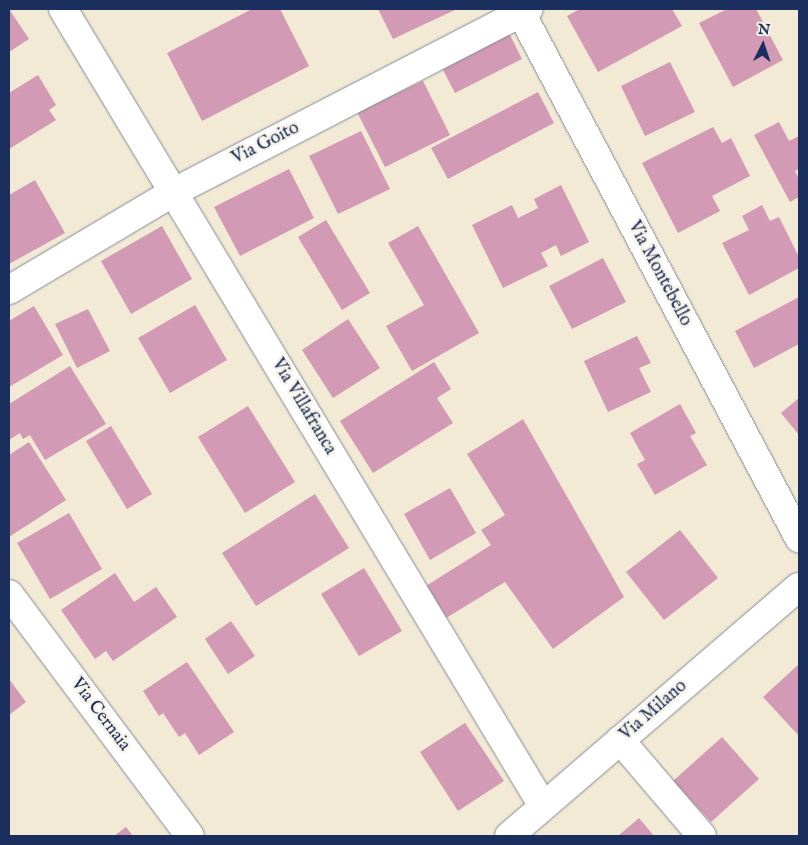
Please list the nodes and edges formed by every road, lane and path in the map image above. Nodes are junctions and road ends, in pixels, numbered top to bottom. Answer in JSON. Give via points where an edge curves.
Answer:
{"nodes":[{"id":1,"x":63,"y":9,"type":"edge"},
{"id":2,"x":523,"y":10,"type":"edge"},
{"id":3,"x":174,"y":192,"type":"junction"},
{"id":4,"x":9,"y":290,"type":"edge"},
{"id":5,"x":799,"y":538,"type":"edge"},
{"id":6,"x":799,"y":587,"type":"edge"},
{"id":7,"x":9,"y":594,"type":"edge"},
{"id":8,"x":620,"y":740,"type":"junction"},
{"id":9,"x":543,"y":806,"type":"junction"},
{"id":10,"x":190,"y":836,"type":"edge"},
{"id":11,"x":509,"y":836,"type":"edge"},
{"id":12,"x":702,"y":836,"type":"edge"}],
"edges":[{"from":1,"to":3,"type":"street","name":"Via Villafranca"},
{"from":2,"to":3,"type":"street","name":"Via Goito"},
{"from":2,"to":5,"type":"street","name":"Via Montebello"},
{"from":3,"to":4,"type":"street","name":"Via Goito"},
{"from":3,"to":9,"type":"street","name":"Via Villafranca"},
{"from":6,"to":8,"type":"street","name":"Via Milano"},
{"from":7,"to":10,"type":"street","name":"Via Cernaia"},
{"from":8,"to":9,"type":"street","name":"Via Milano"},
{"from":8,"to":12,"type":"street"},
{"from":9,"to":11,"type":"street","name":"Via Milano"}]}
